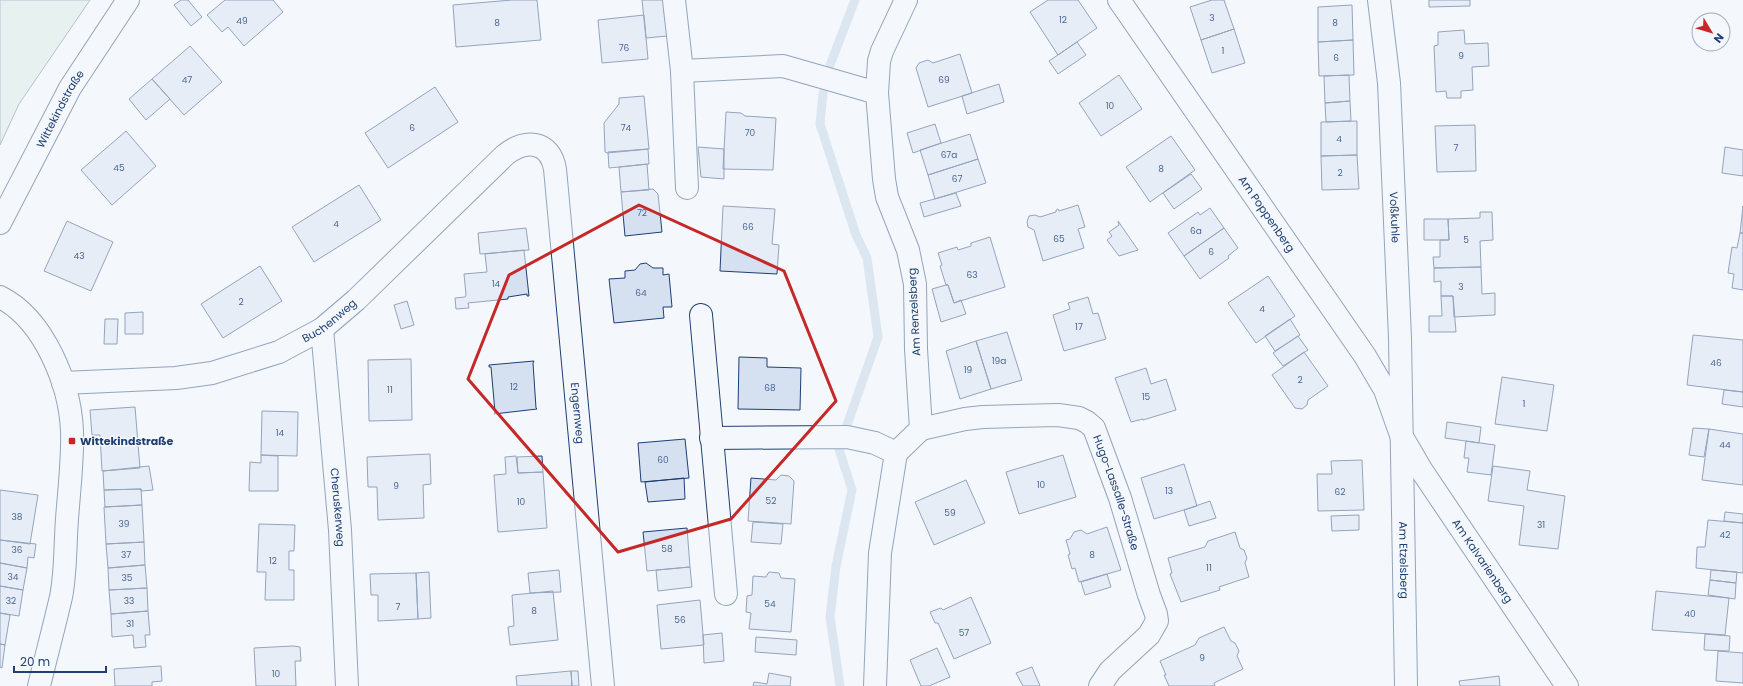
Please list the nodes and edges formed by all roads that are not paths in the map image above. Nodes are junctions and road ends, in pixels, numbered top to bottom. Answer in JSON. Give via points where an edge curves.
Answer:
{"nodes":[{"id":1,"x":128,"y":0,"type":"edge"},
{"id":2,"x":674,"y":0,"type":"edge"},
{"id":3,"x":906,"y":0,"type":"edge"},
{"id":4,"x":1119,"y":0,"type":"edge"},
{"id":5,"x":1379,"y":0,"type":"edge"},
{"id":6,"x":682,"y":71,"type":"junction"},
{"id":7,"x":877,"y":93,"type":"junction"},
{"id":8,"x":538,"y":146,"type":"joint"},
{"id":9,"x":688,"y":188,"type":"dead end"},
{"id":10,"x":0,"y":223,"type":"edge"},
{"id":11,"x":0,"y":297,"type":"edge"},
{"id":12,"x":701,"y":315,"type":"dead end"},
{"id":13,"x":322,"y":328,"type":"junction"},
{"id":14,"x":63,"y":383,"type":"junction"},
{"id":15,"x":921,"y":429,"type":"junction"},
{"id":16,"x":1401,"y":435,"type":"junction"},
{"id":17,"x":711,"y":438,"type":"junction"},
{"id":18,"x":896,"y":453,"type":"junction"},
{"id":19,"x":726,"y":594,"type":"dead end"},
{"id":20,"x":39,"y":686,"type":"edge"},
{"id":21,"x":348,"y":686,"type":"edge"},
{"id":22,"x":603,"y":686,"type":"edge"},
{"id":23,"x":875,"y":686,"type":"edge"},
{"id":24,"x":1100,"y":686,"type":"edge"},
{"id":25,"x":1406,"y":686,"type":"edge"},
{"id":26,"x":1567,"y":686,"type":"edge"}],
"edges":[{"from":1,"to":10,"type":"street","name":"Wittekindstraße","via":[[70,88]]},
{"from":2,"to":6,"type":"street"},
{"from":3,"to":7,"type":"street","name":"Am Renzelsberg","via":[[882,51]]},
{"from":4,"to":16,"type":"street","name":"Am Poppenberg","via":[[1366,356],[1385,390]]},
{"from":5,"to":16,"type":"street","name":"Voßkuhle","via":[[1389,83],[1400,338]]},
{"from":6,"to":7,"type":"street","via":[[783,66]]},
{"from":6,"to":9,"type":"street"},
{"from":7,"to":15,"type":"street","name":"Am Renzelsberg","via":[[887,197],[908,250],[915,284]]},
{"from":8,"to":13,"type":"street","name":"Buchenweg","via":[[518,146],[505,155],[379,279]]},
{"from":8,"to":22,"type":"street","name":"Engernweg","via":[[550,156],[555,169]]},
{"from":11,"to":14,"type":"street","via":[[19,310],[40,335]]},
{"from":12,"to":17,"type":"street"},
{"from":13,"to":14,"type":"street","name":"Buchenweg","via":[[279,352],[212,373],[176,378]]},
{"from":13,"to":21,"type":"street","name":"Cheruskerweg","via":[[340,530]]},
{"from":14,"to":20,"type":"street","via":[[68,399],[72,436],[65,558],[61,596]]},
{"from":15,"to":18,"type":"street"},
{"from":15,"to":24,"type":"street","name":"Hugo-Lassalle-Straße","via":[[983,417],[1058,415],[1079,418],[1094,428],[1120,498],[1157,621],[1149,635],[1110,671]]},
{"from":16,"to":25,"type":"street","name":"Am Etzelsberg"},
{"from":16,"to":26,"type":"street","name":"Am Kalvarienberg","via":[[1422,471]]},
{"from":17,"to":18,"type":"street","via":[[847,437],[875,443]]},
{"from":17,"to":19,"type":"street"},
{"from":18,"to":23,"type":"street","via":[[880,553]]}]}
